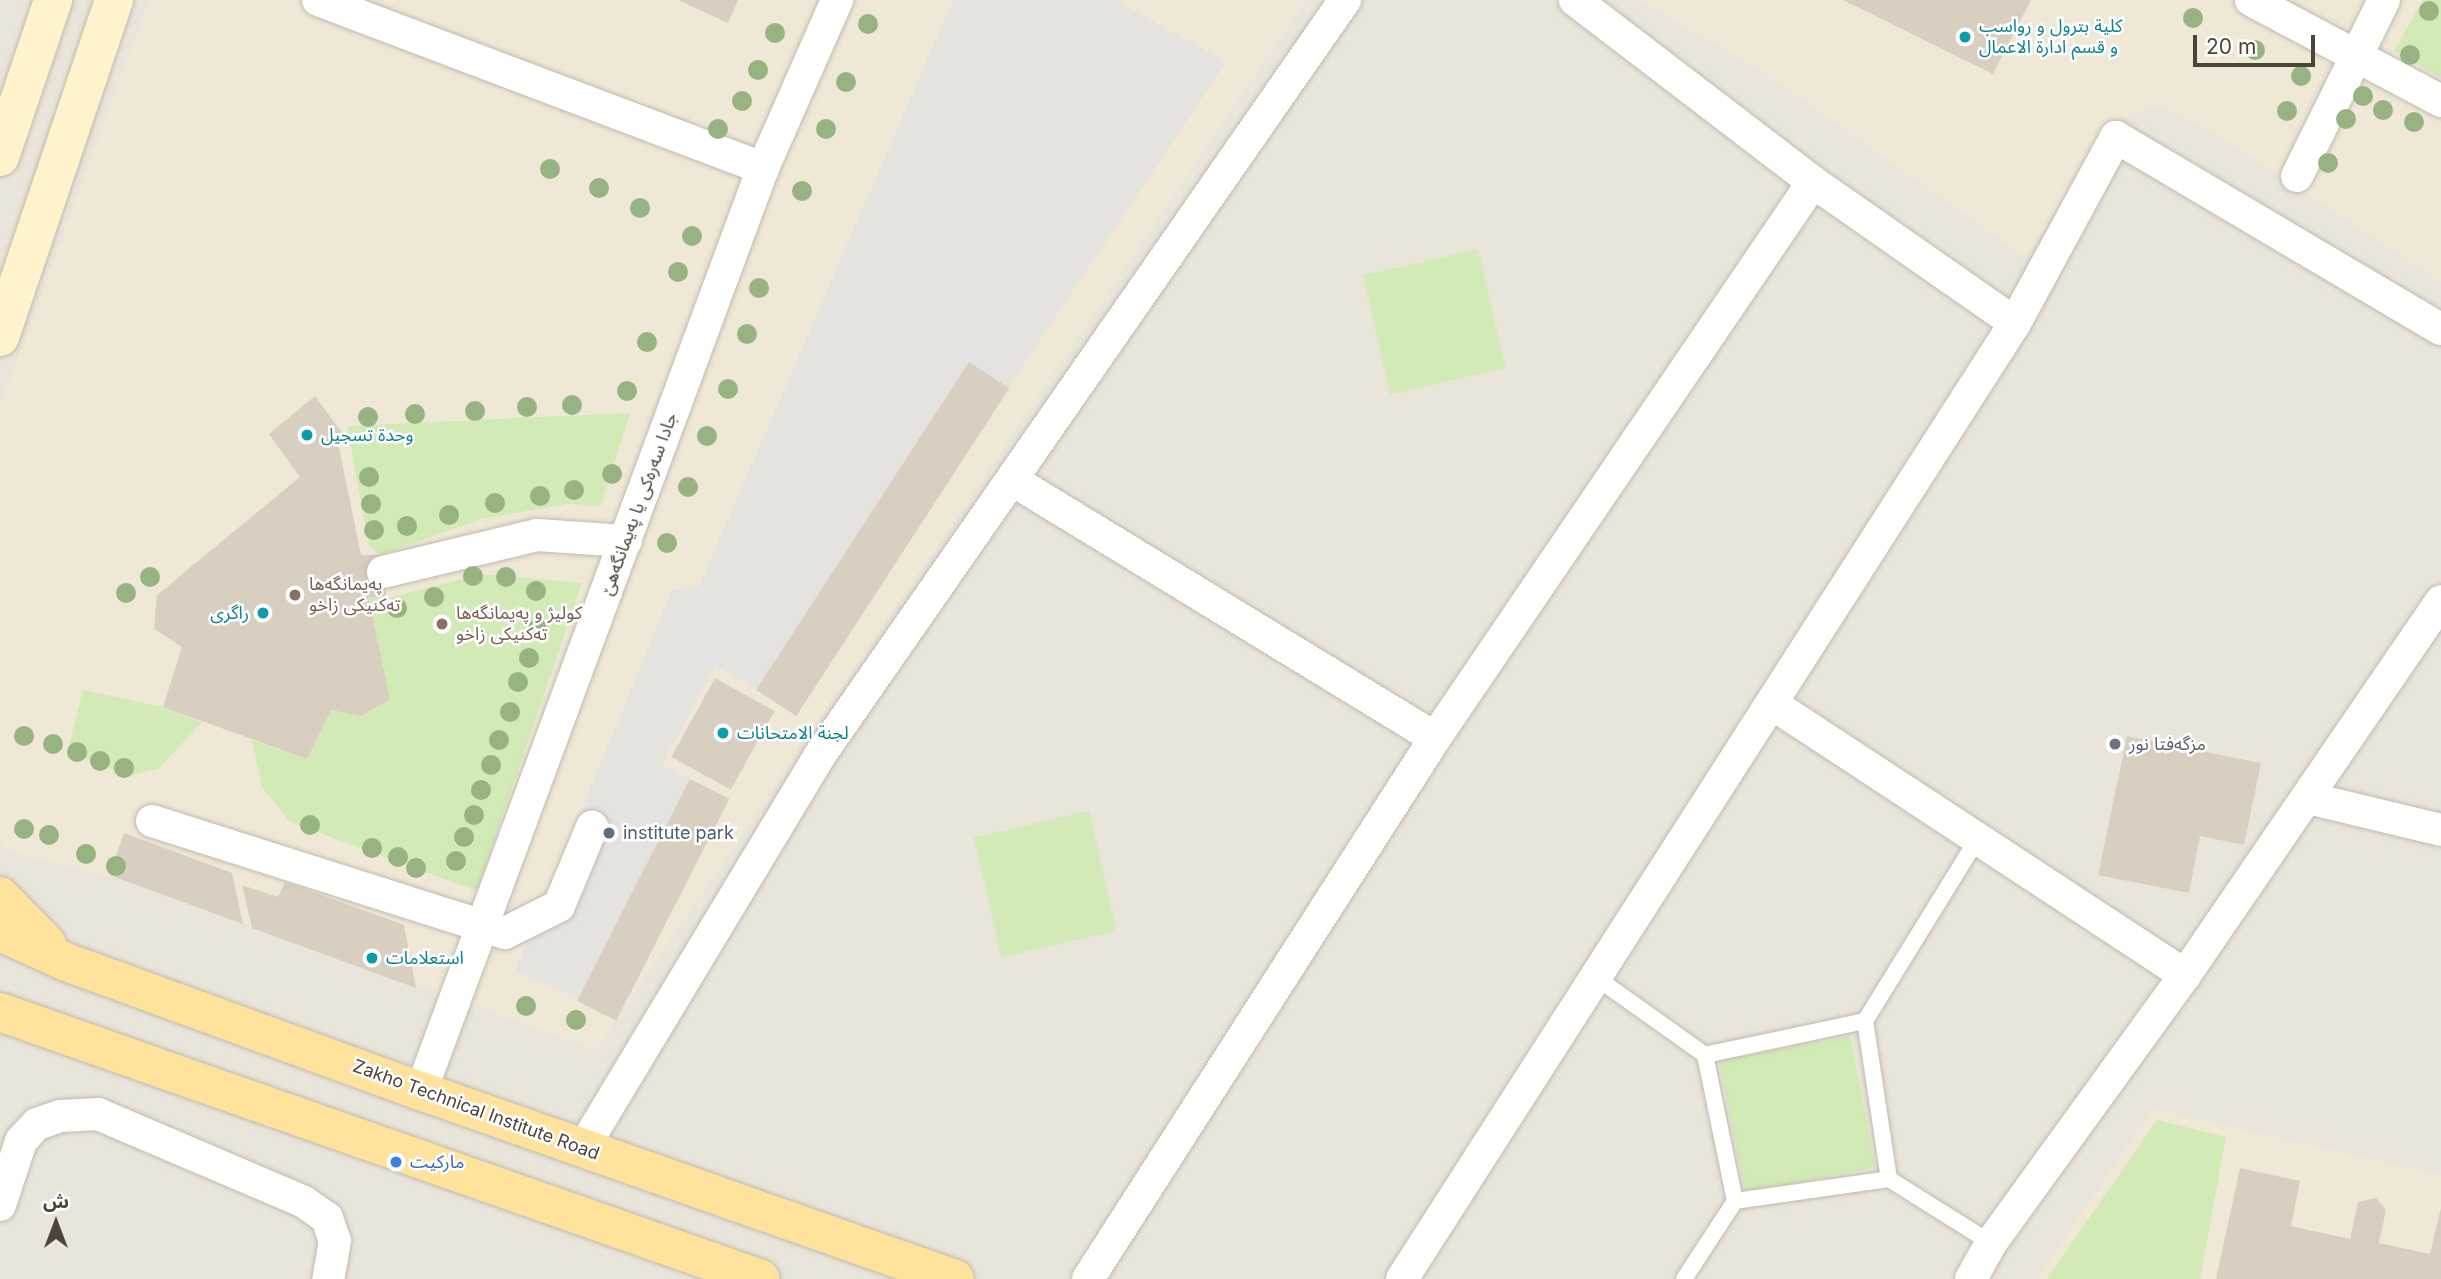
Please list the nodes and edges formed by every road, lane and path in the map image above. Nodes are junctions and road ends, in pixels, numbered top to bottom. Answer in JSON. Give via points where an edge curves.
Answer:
{"nodes":[{"id":1,"x":53,"y":0,"type":"edge"},
{"id":2,"x":114,"y":0,"type":"edge"},
{"id":3,"x":318,"y":0,"type":"edge"},
{"id":4,"x":837,"y":0,"type":"edge"},
{"id":5,"x":1345,"y":0,"type":"edge"},
{"id":6,"x":1575,"y":0,"type":"edge"},
{"id":7,"x":2251,"y":0,"type":"edge"},
{"id":8,"x":2384,"y":0,"type":"edge"},
{"id":9,"x":1614,"y":12,"type":"edge"},
{"id":10,"x":2357,"y":57,"type":"junction"},
{"id":11,"x":2441,"y":102,"type":"edge"},
{"id":12,"x":0,"y":157,"type":"edge"},
{"id":13,"x":763,"y":168,"type":"junction"},
{"id":14,"x":2297,"y":176,"type":"dead end"},
{"id":15,"x":1812,"y":182,"type":"junction"},
{"id":16,"x":2015,"y":323,"type":"junction"},
{"id":17,"x":2441,"y":330,"type":"edge"},
{"id":18,"x":0,"y":337,"type":"edge"},
{"id":19,"x":1014,"y":481,"type":"junction"},
{"id":20,"x":626,"y":541,"type":"junction"},
{"id":21,"x":383,"y":572,"type":"dead end"},
{"id":22,"x":2441,"y":601,"type":"edge"},
{"id":23,"x":1774,"y":705,"type":"junction"},
{"id":24,"x":1435,"y":738,"type":"junction"},
{"id":25,"x":2308,"y":798,"type":"junction"},
{"id":26,"x":152,"y":821,"type":"dead end"},
{"id":27,"x":592,"y":827,"type":"dead end"},
{"id":28,"x":2441,"y":830,"type":"edge"},
{"id":29,"x":1976,"y":841,"type":"junction"},
{"id":30,"x":0,"y":897,"type":"edge"},
{"id":31,"x":480,"y":927,"type":"junction"},
{"id":32,"x":0,"y":932,"type":"edge"},
{"id":33,"x":66,"y":962,"type":"junction"},
{"id":34,"x":2185,"y":975,"type":"junction"},
{"id":35,"x":1594,"y":976,"type":"junction"},
{"id":36,"x":0,"y":1012,"type":"edge"},
{"id":37,"x":1865,"y":1021,"type":"junction"},
{"id":38,"x":1705,"y":1055,"type":"junction"},
{"id":39,"x":421,"y":1091,"type":"junction"},
{"id":40,"x":583,"y":1148,"type":"junction"},
{"id":41,"x":1889,"y":1179,"type":"junction"},
{"id":42,"x":1735,"y":1201,"type":"junction"},
{"id":43,"x":0,"y":1205,"type":"edge"},
{"id":44,"x":1991,"y":1243,"type":"junction"},
{"id":45,"x":328,"y":1279,"type":"edge"},
{"id":46,"x":761,"y":1279,"type":"edge"},
{"id":47,"x":955,"y":1279,"type":"edge"},
{"id":48,"x":1088,"y":1279,"type":"edge"},
{"id":49,"x":1402,"y":1279,"type":"edge"},
{"id":50,"x":1684,"y":1279,"type":"edge"},
{"id":51,"x":1971,"y":1279,"type":"edge"}],
"edges":[{"from":1,"to":12,"type":"main road"},
{"from":2,"to":18,"type":"main road"},
{"from":3,"to":13,"type":"street"},
{"from":4,"to":13,"type":"street","name":"جادا سه‌ره‌كى يا په‌يمانگه‌هێ"},
{"from":5,"to":19,"type":"street","via":[[1209,191]]},
{"from":6,"to":9,"type":"street"},
{"from":7,"to":10,"type":"street"},
{"from":8,"to":10,"type":"street"},
{"from":9,"to":15,"type":"street"},
{"from":10,"to":11,"type":"street"},
{"from":10,"to":14,"type":"street"},
{"from":13,"to":20,"type":"street","name":"جادا سه‌ره‌كى يا په‌يمانگه‌هێ"},
{"from":15,"to":16,"type":"street"},
{"from":15,"to":24,"type":"street"},
{"from":16,"to":17,"type":"street","via":[[2116,137]]},
{"from":16,"to":23,"type":"street"},
{"from":19,"to":24,"type":"street"},
{"from":19,"to":40,"type":"street","via":[[820,755]]},
{"from":20,"to":21,"type":"street","via":[[537,535]]},
{"from":20,"to":31,"type":"street","name":"جادا سه‌ره‌كى يا په‌يمانگه‌هێ"},
{"from":22,"to":25,"type":"street"},
{"from":23,"to":29,"type":"street"},
{"from":23,"to":35,"type":"street"},
{"from":24,"to":48,"type":"street"},
{"from":25,"to":28,"type":"street"},
{"from":25,"to":34,"type":"street"},
{"from":26,"to":31,"type":"street"},
{"from":27,"to":31,"type":"street","via":[[559,906],[505,933]]},
{"from":29,"to":34,"type":"street"},
{"from":29,"to":37,"type":"lane"},
{"from":30,"to":33,"type":"main road"},
{"from":31,"to":39,"type":"street","name":"جادا سه‌ره‌كى يا په‌يمانگه‌هێ"},
{"from":32,"to":33,"type":"main road","name":"Zakho Technical Institute Road"},
{"from":33,"to":39,"type":"main road","name":"Zakho Technical Institute Road"},
{"from":34,"to":44,"type":"street"},
{"from":35,"to":38,"type":"lane"},
{"from":35,"to":49,"type":"street"},
{"from":36,"to":46,"type":"main road"},
{"from":37,"to":38,"type":"lane"},
{"from":37,"to":41,"type":"lane"},
{"from":38,"to":42,"type":"lane"},
{"from":39,"to":40,"type":"main road","name":"Zakho Technical Institute Road"},
{"from":40,"to":47,"type":"main road","name":"Zakho Technical Institute Road"},
{"from":41,"to":42,"type":"lane"},
{"from":41,"to":44,"type":"lane"},
{"from":42,"to":50,"type":"lane"},
{"from":43,"to":45,"type":"street","via":[[21,1141],[37,1124],[60,1116],[98,1114],[304,1202],[327,1218],[335,1241]]},
{"from":44,"to":51,"type":"street"}]}
